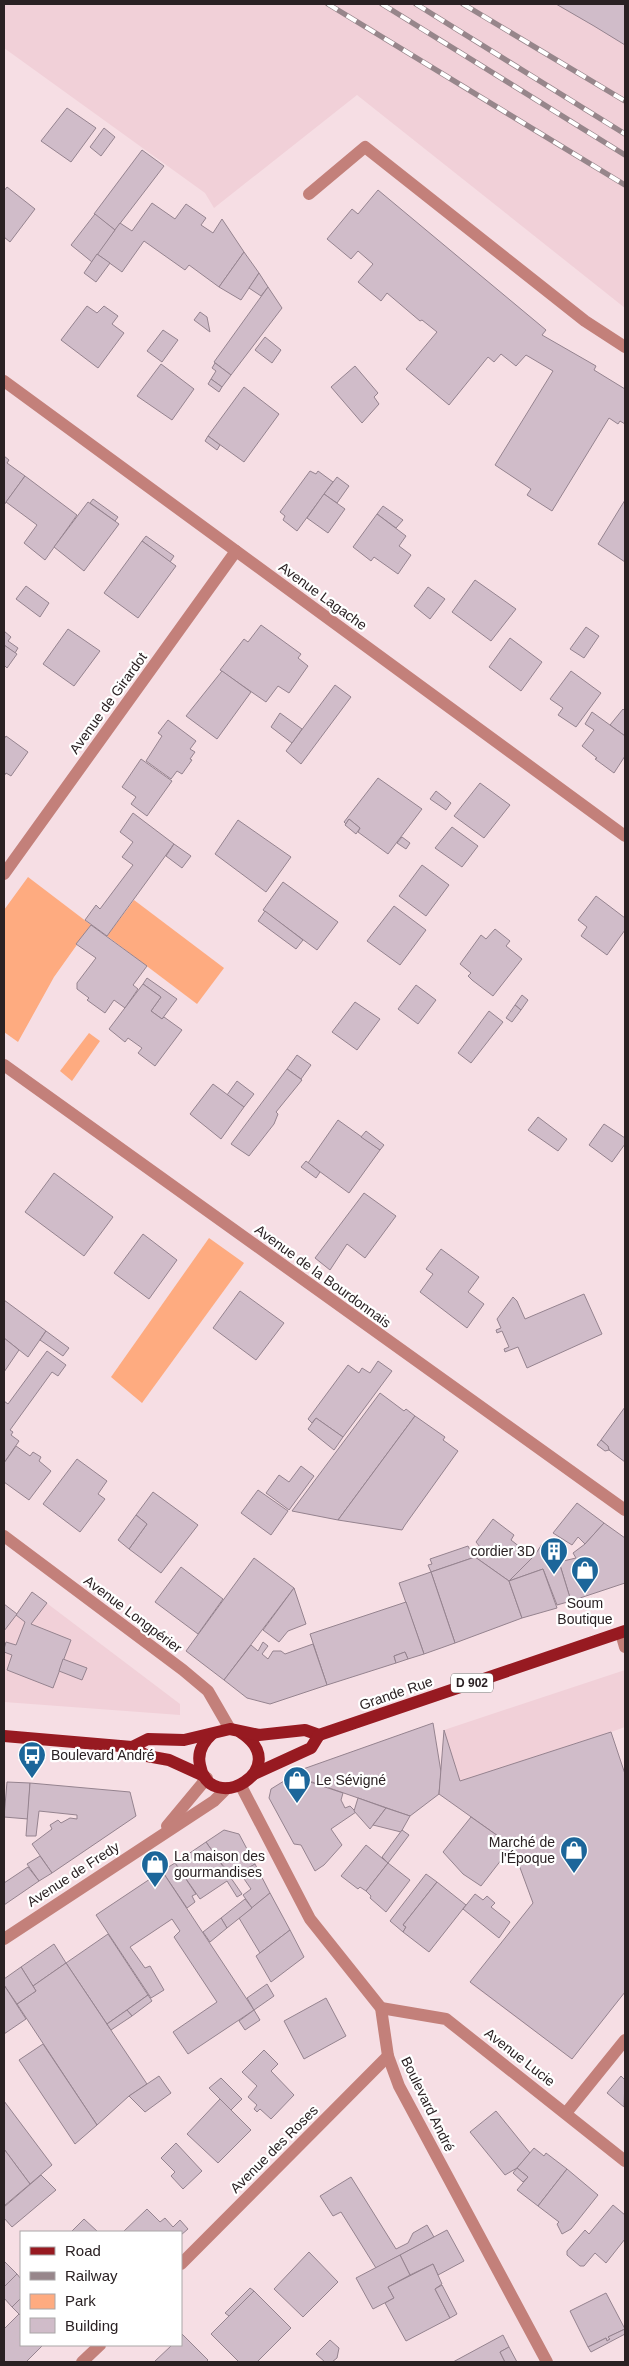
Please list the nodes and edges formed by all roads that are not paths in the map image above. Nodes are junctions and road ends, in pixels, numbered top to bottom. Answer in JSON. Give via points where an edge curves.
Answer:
{"nodes":[{"id":1,"x":309,"y":194,"type":"dead end"},
{"id":2,"x":625,"y":347,"type":"edge"},
{"id":3,"x":4,"y":381,"type":"edge"},
{"id":4,"x":236,"y":551,"type":"junction"},
{"id":5,"x":625,"y":836,"type":"edge"},
{"id":6,"x":4,"y":874,"type":"edge"},
{"id":7,"x":4,"y":1065,"type":"edge"},
{"id":8,"x":625,"y":1510,"type":"edge"},
{"id":9,"x":4,"y":1536,"type":"edge"},
{"id":10,"x":623,"y":1632,"type":"edge"},
{"id":11,"x":625,"y":1647,"type":"edge"},
{"id":12,"x":235,"y":1730,"type":"junction"},
{"id":13,"x":212,"y":1734,"type":"junction"},
{"id":14,"x":319,"y":1735,"type":"junction"},
{"id":15,"x":4,"y":1736,"type":"edge"},
{"id":16,"x":132,"y":1747,"type":"junction"},
{"id":17,"x":254,"y":1774,"type":"junction"},
{"id":18,"x":205,"y":1777,"type":"junction"},
{"id":19,"x":241,"y":1786,"type":"junction"},
{"id":20,"x":227,"y":1788,"type":"junction"},
{"id":21,"x":159,"y":1836,"type":"junction"},
{"id":22,"x":4,"y":1940,"type":"edge"},
{"id":23,"x":381,"y":2008,"type":"junction"},
{"id":24,"x":625,"y":2040,"type":"edge"},
{"id":25,"x":388,"y":2056,"type":"junction"},
{"id":26,"x":566,"y":2113,"type":"junction"},
{"id":27,"x":625,"y":2161,"type":"edge"},
{"id":28,"x":182,"y":2263,"type":"edge"},
{"id":29,"x":99,"y":2346,"type":"edge"},
{"id":30,"x":82,"y":2362,"type":"edge"},
{"id":31,"x":547,"y":2362,"type":"edge"}],
"edges":[{"from":1,"to":2,"type":"street","via":[[364,147],[585,321]]},
{"from":3,"to":4,"type":"street","name":"Avenue Lagache"},
{"from":4,"to":5,"type":"street","name":"Avenue Lagache"},
{"from":4,"to":6,"type":"street","name":"Avenue de Girardot"},
{"from":7,"to":8,"type":"street","name":"Avenue de la Bourdonnais"},
{"from":9,"to":12,"type":"street","name":"Avenue Longpérier","via":[[183,1670],[208,1691]]},
{"from":10,"to":11,"type":"street"},
{"from":10,"to":14,"type":"main road","name":"Grande Rue","number":"D 902"},
{"from":12,"to":13,"type":"main road","name":"Grande Rue"},
{"from":12,"to":14,"type":"main road","name":"Grande Rue","via":[[259,1735],[305,1730]]},
{"from":12,"to":17,"type":"main road","via":[[248,1737],[258,1755]]},
{"from":13,"to":16,"type":"main road","name":"Grande Rue","via":[[184,1740],[148,1739]]},
{"from":13,"to":18,"type":"main road","via":[[205,1740],[199,1758]]},
{"from":14,"to":17,"type":"main road","name":"Grande Rue","via":[[311,1748]]},
{"from":15,"to":16,"type":"main road","name":"Grande Rue"},
{"from":16,"to":18,"type":"main road","name":"Grande Rue","via":[[147,1756],[169,1760]]},
{"from":17,"to":19,"type":"main road","name":"Grande Rue"},
{"from":18,"to":20,"type":"main road","name":"Grande Rue","via":[[218,1787]]},
{"from":18,"to":21,"type":"street","name":"Avenue de Fredy"},
{"from":19,"to":20,"type":"main road"},
{"from":19,"to":23,"type":"street","via":[[310,1919]]},
{"from":20,"to":21,"type":"street","name":"Avenue de Fredy","via":[[214,1801]]},
{"from":21,"to":22,"type":"street","name":"Avenue de Fredy"},
{"from":23,"to":25,"type":"street","name":"Boulevard André"},
{"from":23,"to":26,"type":"street","name":"Avenue Lucie","via":[[446,2019]]},
{"from":24,"to":26,"type":"street"},
{"from":25,"to":28,"type":"street","name":"Avenue des Roses"},
{"from":25,"to":31,"type":"street","name":"Boulevard André","via":[[399,2086]]},
{"from":26,"to":27,"type":"street","name":"Avenue Lucie"},
{"from":29,"to":30,"type":"street"}]}
